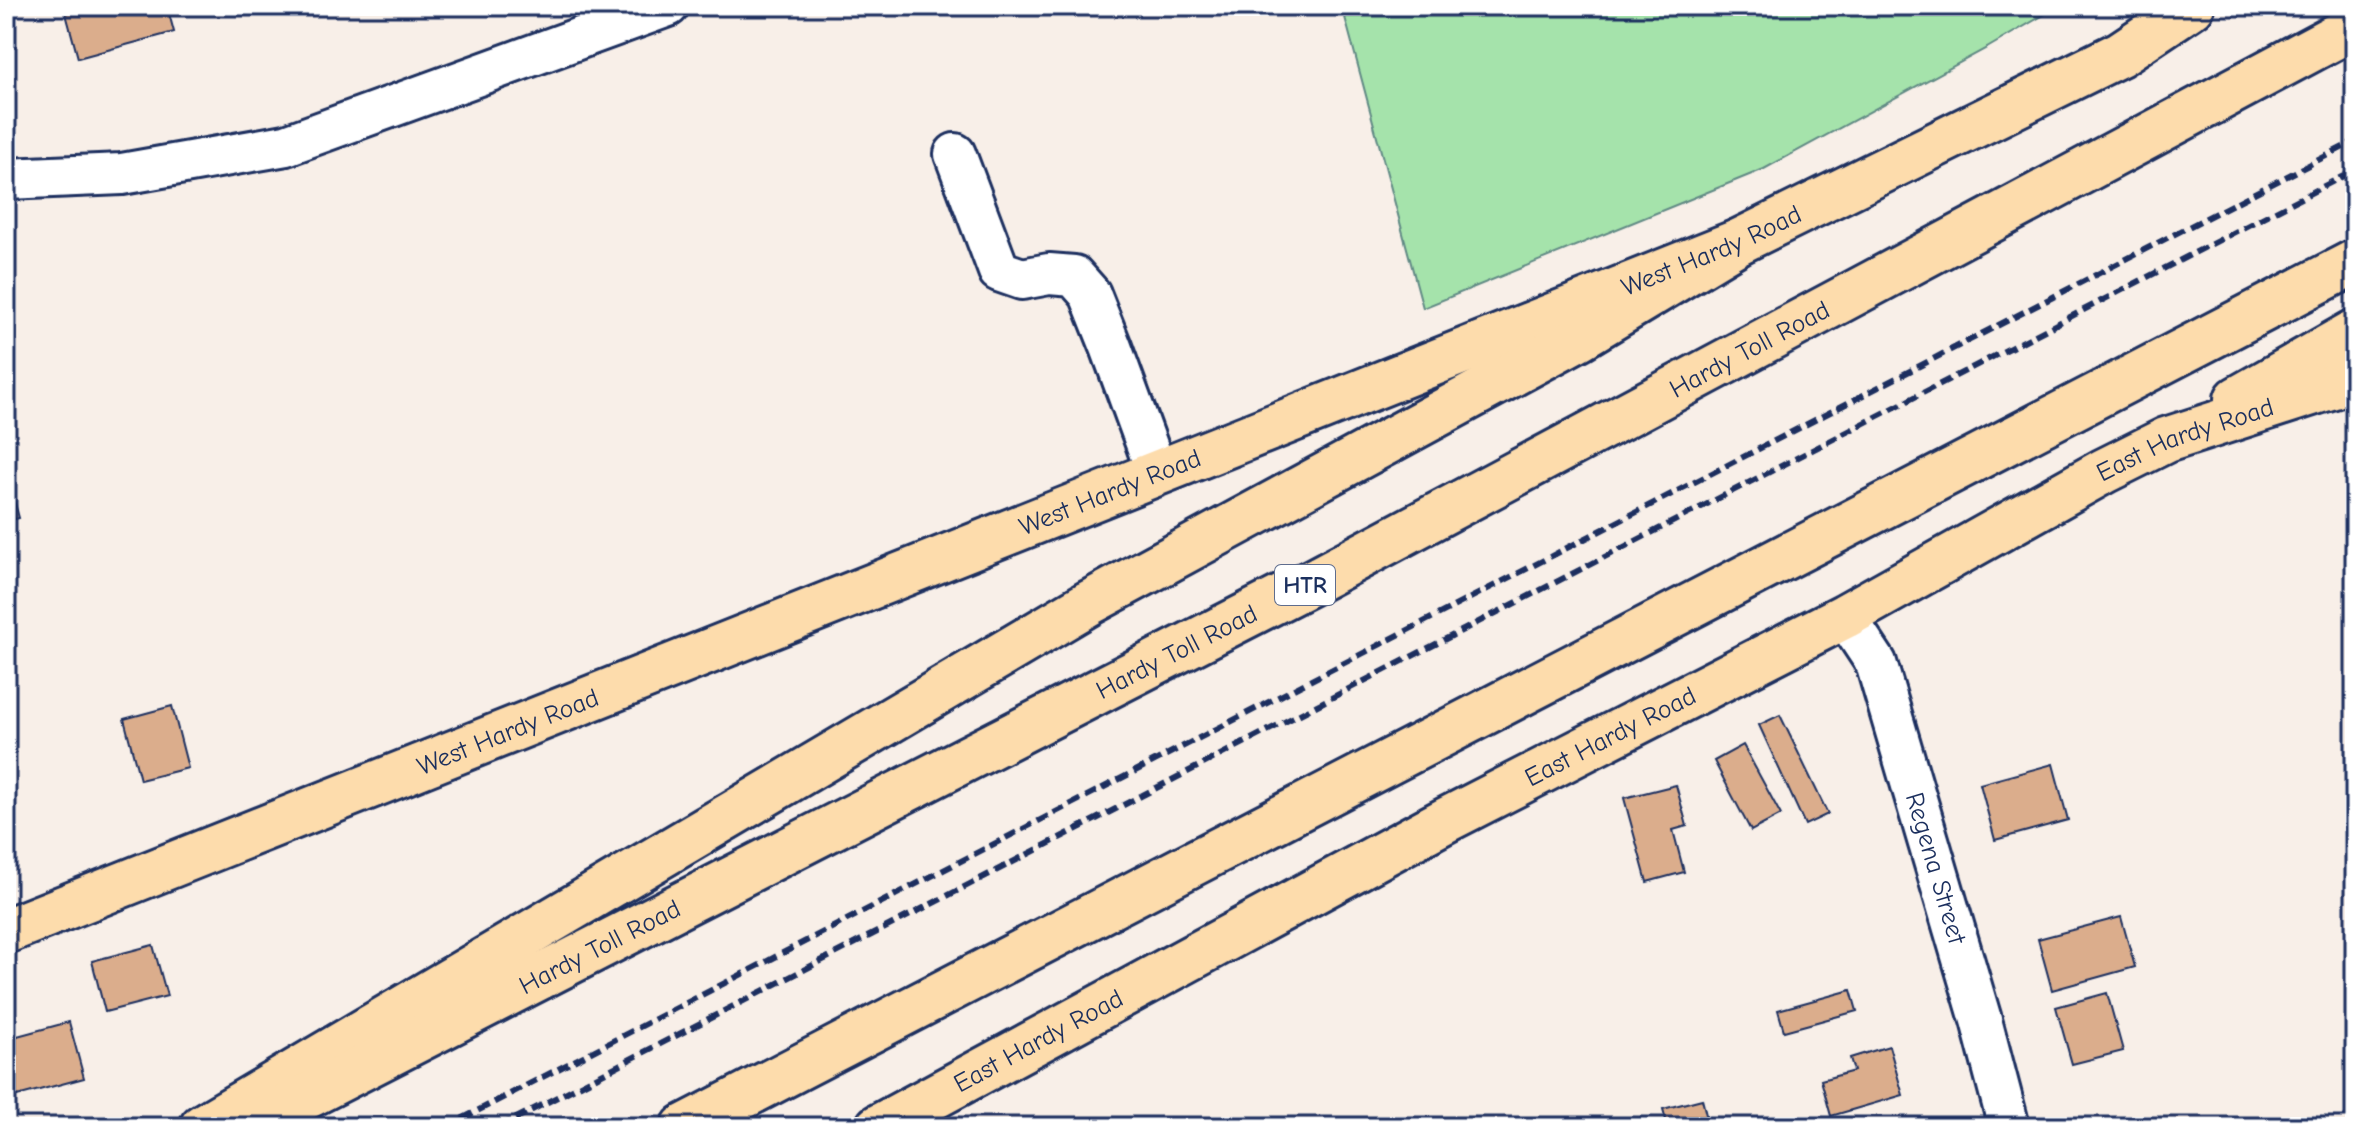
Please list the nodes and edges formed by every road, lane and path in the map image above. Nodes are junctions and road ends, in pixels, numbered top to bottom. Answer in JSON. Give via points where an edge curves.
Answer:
{"nodes":[{"id":1,"x":668,"y":6,"type":"edge"},
{"id":2,"x":2192,"y":6,"type":"edge"},
{"id":3,"x":2212,"y":6,"type":"edge"},
{"id":4,"x":2355,"y":26,"type":"edge"},
{"id":5,"x":2120,"y":54,"type":"junction"},
{"id":6,"x":955,"y":154,"type":"dead end"},
{"id":7,"x":6,"y":179,"type":"edge"},
{"id":8,"x":1738,"y":242,"type":"junction"},
{"id":9,"x":2355,"y":262,"type":"edge"},
{"id":10,"x":2355,"y":332,"type":"edge"},
{"id":11,"x":2355,"y":379,"type":"edge"},
{"id":12,"x":2166,"y":440,"type":"junction"},
{"id":13,"x":1157,"y":473,"type":"junction"},
{"id":14,"x":1845,"y":616,"type":"junction"},
{"id":15,"x":6,"y":931,"type":"edge"},
{"id":16,"x":202,"y":1127,"type":"edge"},
{"id":17,"x":247,"y":1127,"type":"edge"},
{"id":18,"x":684,"y":1127,"type":"edge"},
{"id":19,"x":878,"y":1127,"type":"edge"},
{"id":20,"x":2009,"y":1127,"type":"edge"}],
"edges":[{"from":1,"to":7,"type":"street","via":[[286,145],[122,174]]},
{"from":2,"to":5,"type":"main road","name":"West Hardy Road"},
{"from":3,"to":5,"type":"main road"},
{"from":4,"to":17,"type":"main road","name":"Hardy Toll Road","number":"HTR","via":[[1330,572]]},
{"from":5,"to":8,"type":"main road","name":"West Hardy Road"},
{"from":6,"to":13,"type":"street","via":[[999,271],[1022,279],[1074,276],[1090,294]]},
{"from":8,"to":13,"type":"main road","name":"West Hardy Road"},
{"from":8,"to":16,"type":"main road","via":[[1579,338],[1089,603]]},
{"from":9,"to":18,"type":"main road"},
{"from":10,"to":12,"type":"main road"},
{"from":11,"to":12,"type":"main road","name":"East Hardy Road"},
{"from":12,"to":14,"type":"main road","name":"East Hardy Road"},
{"from":13,"to":15,"type":"main road","name":"West Hardy Road"},
{"from":14,"to":19,"type":"main road","name":"East Hardy Road","via":[[1446,820]]},
{"from":14,"to":20,"type":"street","name":"Regena Street","via":[[1876,663]]}]}
